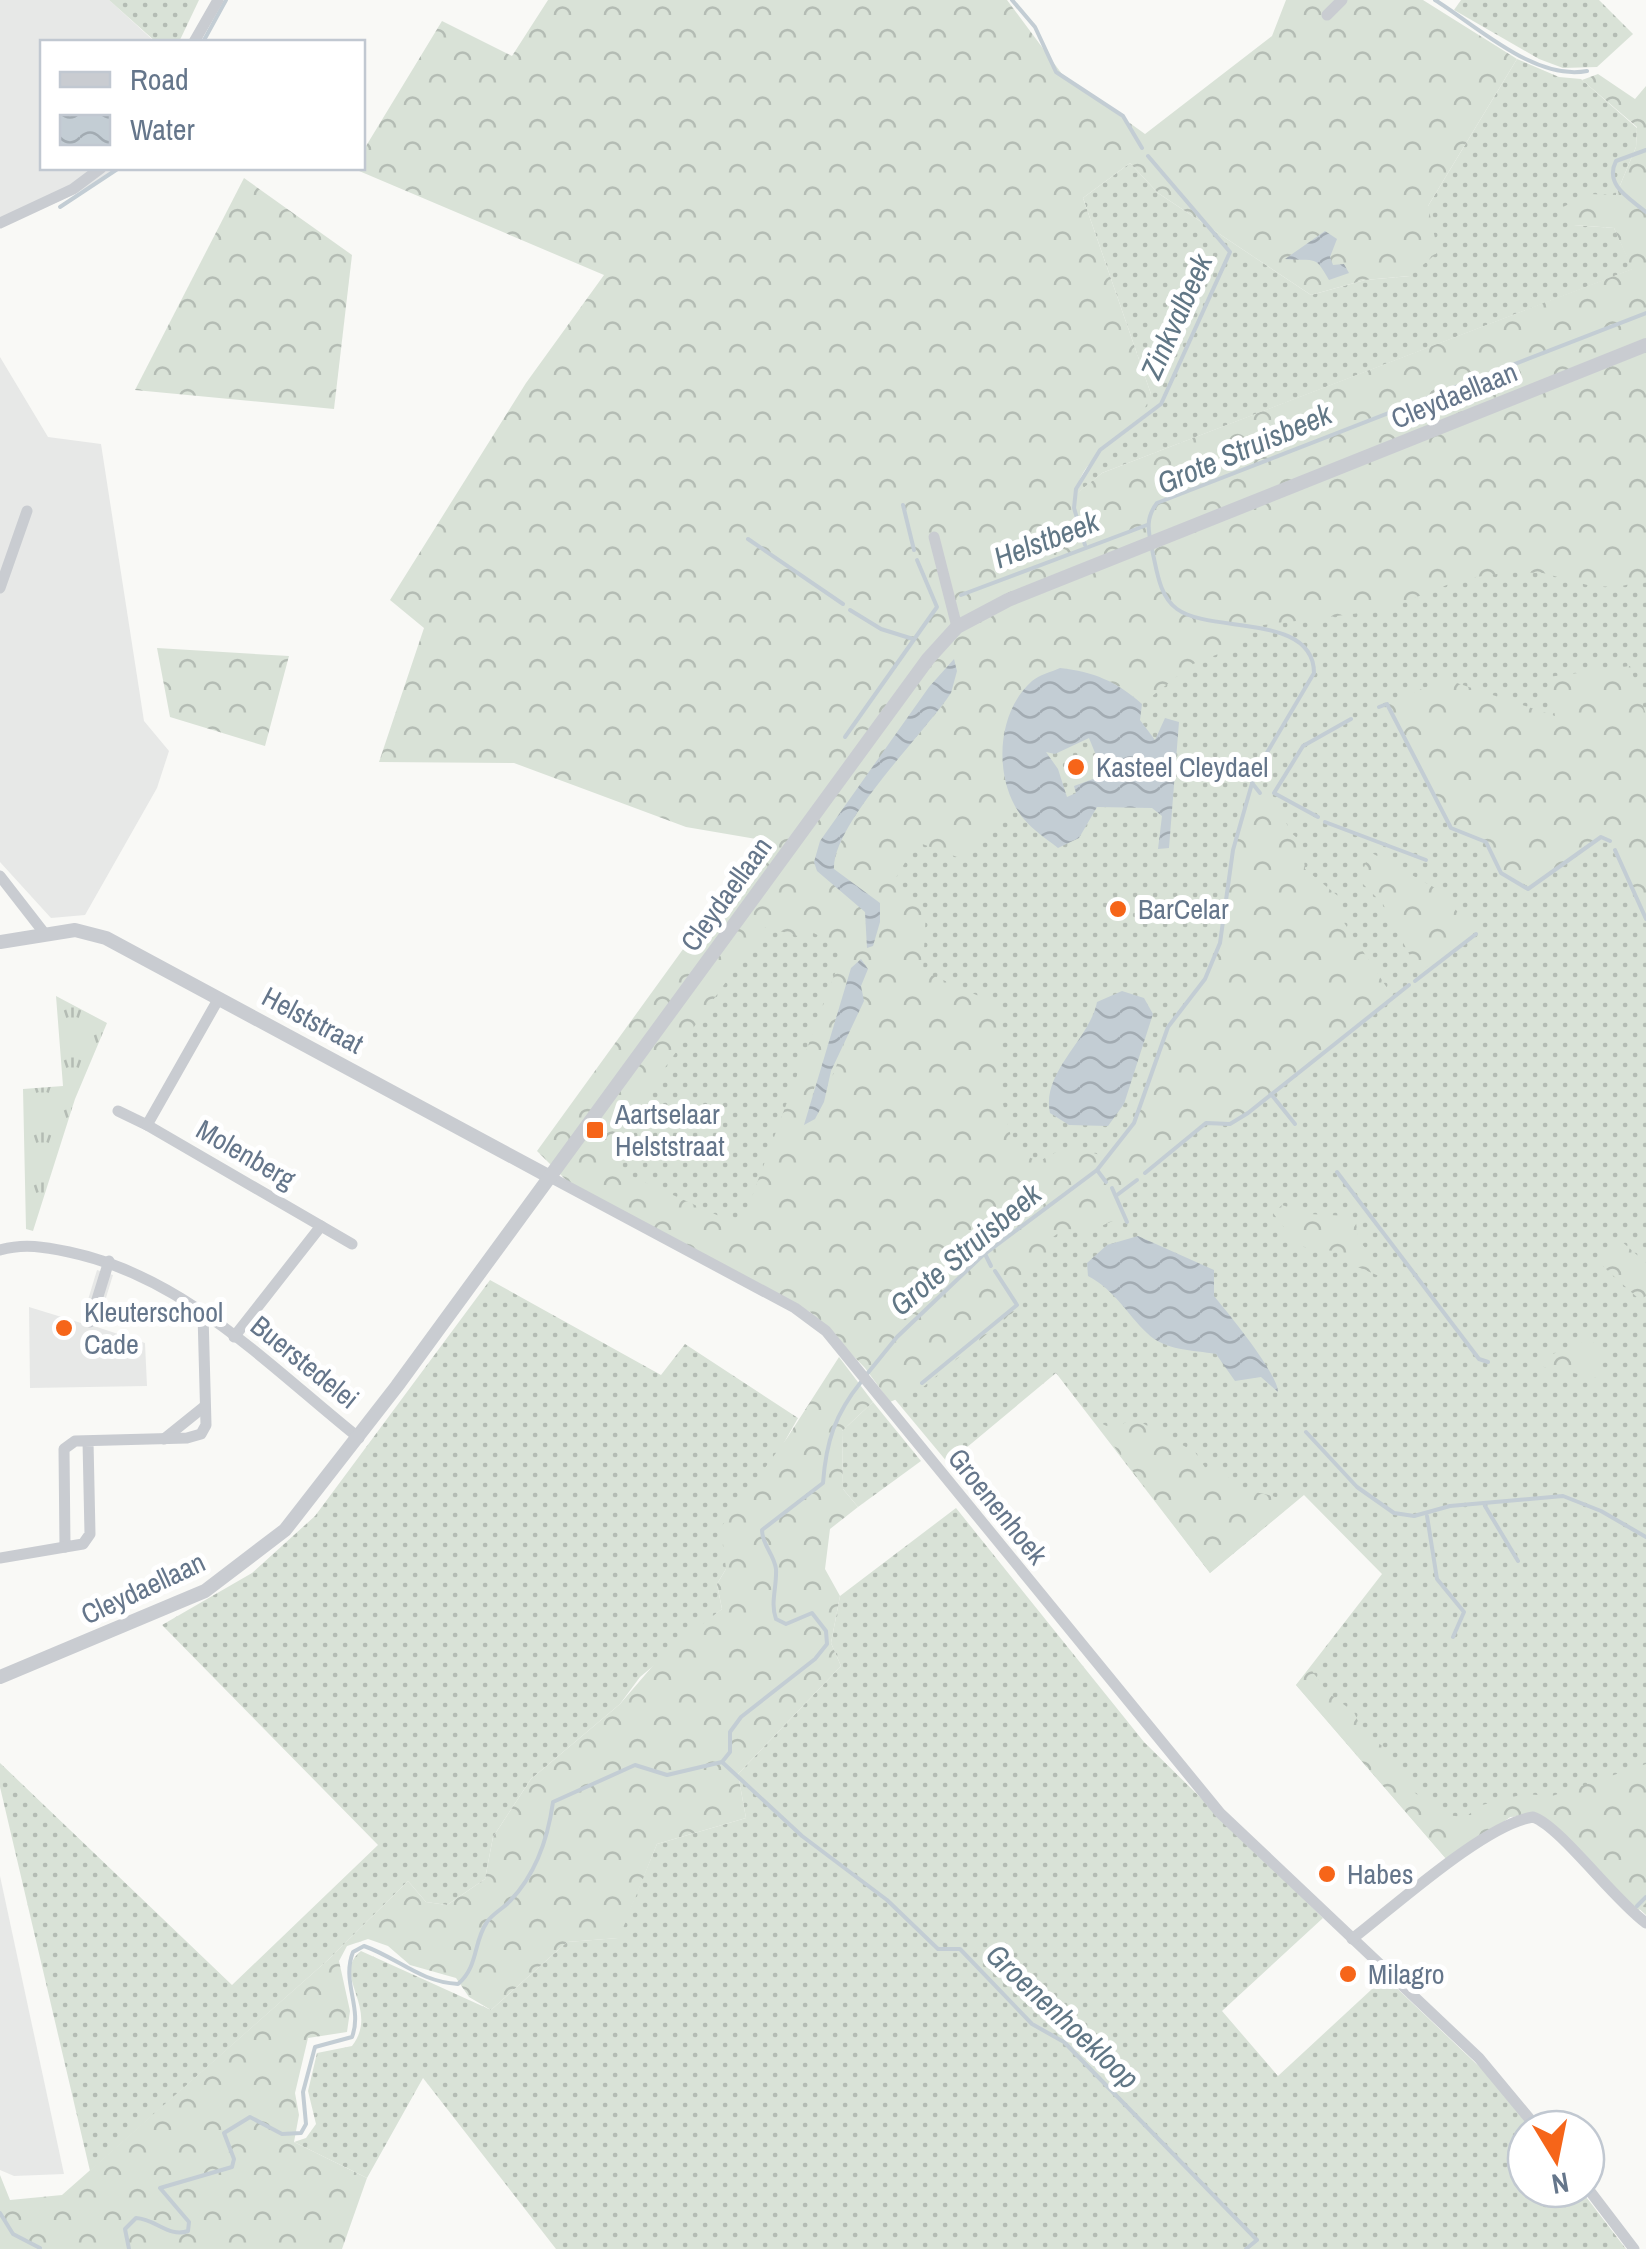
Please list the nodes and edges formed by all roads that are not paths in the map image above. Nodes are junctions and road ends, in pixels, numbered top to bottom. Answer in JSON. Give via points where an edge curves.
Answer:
{"nodes":[{"id":1,"x":218,"y":0,"type":"edge"},
{"id":2,"x":1342,"y":0,"type":"edge"},
{"id":3,"x":1326,"y":15,"type":"dead end"},
{"id":4,"x":195,"y":40,"type":"edge"},
{"id":5,"x":98,"y":170,"type":"edge"},
{"id":6,"x":0,"y":223,"type":"edge"},
{"id":7,"x":1646,"y":345,"type":"edge"},
{"id":8,"x":26,"y":512,"type":"dead end"},
{"id":9,"x":934,"y":537,"type":"dead end"},
{"id":10,"x":0,"y":588,"type":"edge"},
{"id":11,"x":957,"y":627,"type":"junction"},
{"id":12,"x":0,"y":876,"type":"edge"},
{"id":13,"x":45,"y":934,"type":"junction"},
{"id":14,"x":0,"y":942,"type":"edge"},
{"id":15,"x":219,"y":998,"type":"junction"},
{"id":16,"x":118,"y":1111,"type":"dead end"},
{"id":17,"x":147,"y":1125,"type":"junction"},
{"id":18,"x":550,"y":1177,"type":"junction"},
{"id":19,"x":321,"y":1226,"type":"junction"},
{"id":20,"x":352,"y":1244,"type":"dead end"},
{"id":21,"x":0,"y":1250,"type":"edge"},
{"id":22,"x":109,"y":1261,"type":"junction"},
{"id":23,"x":203,"y":1314,"type":"junction"},
{"id":24,"x":90,"y":1322,"type":"dead end"},
{"id":25,"x":234,"y":1336,"type":"junction"},
{"id":26,"x":205,"y":1406,"type":"junction"},
{"id":27,"x":164,"y":1438,"type":"junction"},
{"id":28,"x":359,"y":1438,"type":"junction"},
{"id":29,"x":88,"y":1441,"type":"junction"},
{"id":30,"x":65,"y":1547,"type":"junction"},
{"id":31,"x":0,"y":1558,"type":"edge"},
{"id":32,"x":0,"y":1678,"type":"edge"},
{"id":33,"x":1646,"y":1923,"type":"edge"},
{"id":34,"x":1352,"y":1939,"type":"junction"},
{"id":35,"x":1521,"y":2109,"type":"edge"},
{"id":36,"x":1604,"y":2209,"type":"edge"},
{"id":37,"x":1634,"y":2249,"type":"edge"}],
"edges":[{"from":1,"to":4,"type":"street"},
{"from":2,"to":3,"type":"street"},
{"from":5,"to":6,"type":"street"},
{"from":7,"to":11,"type":"street","name":"Cleydaellaan","via":[[1160,538]]},
{"from":8,"to":10,"type":"street"},
{"from":9,"to":11,"type":"street"},
{"from":11,"to":18,"type":"street","name":"Cleydaellaan"},
{"from":12,"to":13,"type":"street"},
{"from":13,"to":14,"type":"street","name":"Helststraat"},
{"from":13,"to":15,"type":"street","name":"Helststraat","via":[[89,932]]},
{"from":15,"to":17,"type":"street"},
{"from":15,"to":18,"type":"street","name":"Helststraat"},
{"from":16,"to":17,"type":"street","name":"Molenberg"},
{"from":17,"to":19,"type":"street","name":"Molenberg"},
{"from":18,"to":28,"type":"street","name":"Cleydaellaan"},
{"from":18,"to":34,"type":"street","name":"Groenenhoek","via":[[807,1316],[1166,1753]]},
{"from":19,"to":20,"type":"street","name":"Molenberg"},
{"from":19,"to":25,"type":"street"},
{"from":21,"to":22,"type":"street","name":"Buerstedelei","via":[[31,1245]]},
{"from":22,"to":23,"type":"street","name":"Buerstedelei"},
{"from":22,"to":24,"type":"street"},
{"from":23,"to":25,"type":"street","name":"Buerstedelei"},
{"from":23,"to":26,"type":"street"},
{"from":25,"to":28,"type":"street","name":"Buerstedelei"},
{"from":26,"to":27,"type":"street"},
{"from":26,"to":27,"type":"street","via":[[201,1434]]},
{"from":27,"to":29,"type":"street"},
{"from":28,"to":32,"type":"street","name":"Cleydaellaan","via":[[285,1530],[243,1566],[166,1609]]},
{"from":29,"to":30,"type":"street","via":[[90,1534],[83,1544]]},
{"from":29,"to":30,"type":"street","via":[[64,1450]]},
{"from":30,"to":31,"type":"street"},
{"from":33,"to":34,"type":"street","via":[[1621,1905],[1554,1829],[1532,1817],[1482,1840]]},
{"from":34,"to":35,"type":"street","name":"Groenenhoek","via":[[1479,2058]]},
{"from":36,"to":37,"type":"street"}]}
